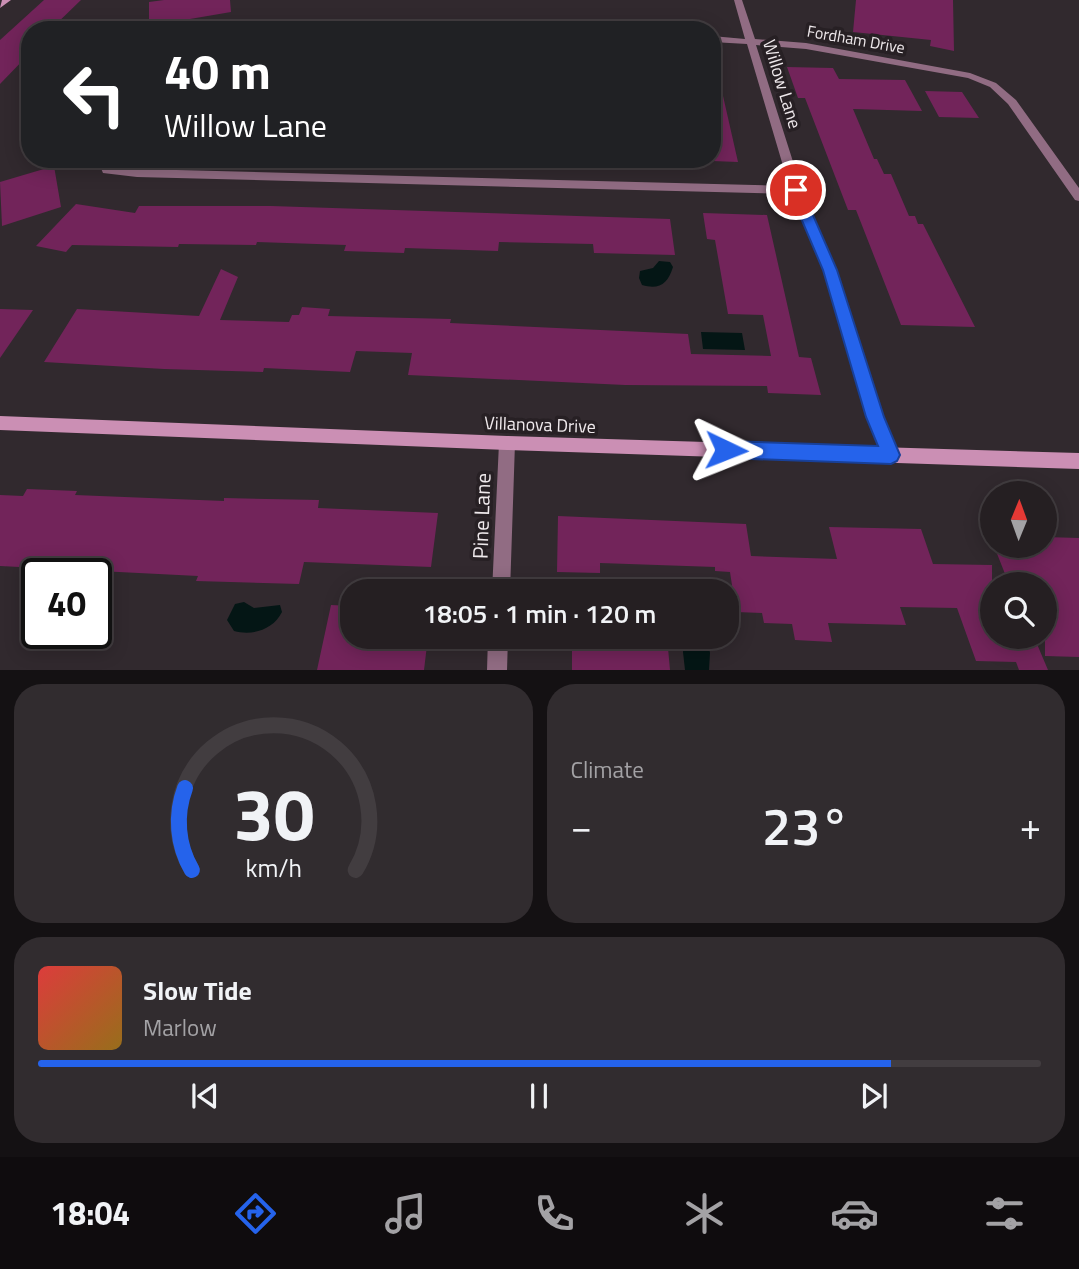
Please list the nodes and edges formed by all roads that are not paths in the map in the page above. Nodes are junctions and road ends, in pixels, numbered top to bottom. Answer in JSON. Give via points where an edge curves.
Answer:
{"nodes":[{"id":1,"x":738,"y":0,"type":"edge"},
{"id":2,"x":721,"y":39,"type":"edge"},
{"id":3,"x":750,"y":40,"type":"junction"},
{"id":4,"x":106,"y":168,"type":"edge"},
{"id":5,"x":796,"y":190,"type":"junction"},
{"id":6,"x":1079,"y":197,"type":"edge"},
{"id":7,"x":0,"y":423,"type":"edge"},
{"id":8,"x":507,"y":443,"type":"junction"},
{"id":9,"x":891,"y":455,"type":"junction"},
{"id":10,"x":1079,"y":461,"type":"edge"},
{"id":11,"x":502,"y":579,"type":"edge"},
{"id":12,"x":498,"y":649,"type":"edge"},
{"id":13,"x":497,"y":670,"type":"edge"}],
"edges":[{"from":1,"to":3,"type":"street","name":"Willow Lane"},
{"from":2,"to":3,"type":"street","name":"Fordham Drive"},
{"from":3,"to":5,"type":"street","name":"Willow Lane"},
{"from":3,"to":6,"type":"street","name":"Fordham Drive","via":[[970,76],[993,85],[1012,102]]},
{"from":4,"to":5,"type":"street","via":[[137,173]]},
{"from":5,"to":9,"type":"street","name":"Willow Lane","via":[[830,270]]},
{"from":7,"to":8,"type":"street","name":"Villanova Drive"},
{"from":8,"to":9,"type":"street","name":"Villanova Drive"},
{"from":8,"to":11,"type":"street","name":"Pine Lane"},
{"from":9,"to":10,"type":"street","name":"Villanova Drive"},
{"from":12,"to":13,"type":"street"}]}
